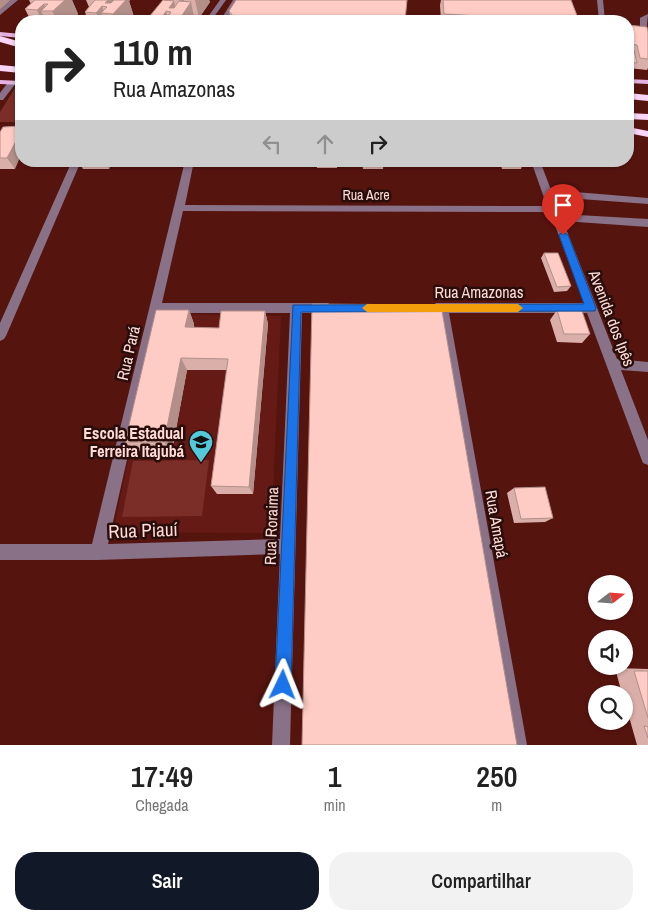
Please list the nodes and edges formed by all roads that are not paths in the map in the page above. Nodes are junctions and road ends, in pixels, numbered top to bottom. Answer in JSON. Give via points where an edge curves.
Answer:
{"nodes":[{"id":1,"x":15,"y":0,"type":"edge"},
{"id":2,"x":223,"y":0,"type":"edge"},
{"id":3,"x":236,"y":0,"type":"edge"},
{"id":4,"x":600,"y":0,"type":"edge"},
{"id":5,"x":0,"y":13,"type":"edge"},
{"id":6,"x":212,"y":15,"type":"edge"},
{"id":7,"x":227,"y":15,"type":"edge"},
{"id":8,"x":601,"y":15,"type":"edge"},
{"id":9,"x":648,"y":16,"type":"edge"},
{"id":10,"x":0,"y":34,"type":"edge"},
{"id":11,"x":643,"y":34,"type":"edge"},
{"id":12,"x":15,"y":35,"type":"edge"},
{"id":13,"x":0,"y":39,"type":"edge"},
{"id":14,"x":15,"y":43,"type":"edge"},
{"id":15,"x":0,"y":49,"type":"edge"},
{"id":16,"x":15,"y":50,"type":"edge"},
{"id":17,"x":0,"y":69,"type":"edge"},
{"id":18,"x":15,"y":70,"type":"edge"},
{"id":19,"x":634,"y":81,"type":"edge"},
{"id":20,"x":0,"y":82,"type":"edge"},
{"id":21,"x":648,"y":82,"type":"edge"},
{"id":22,"x":12,"y":83,"type":"joint"},
{"id":23,"x":634,"y":97,"type":"edge"},
{"id":24,"x":0,"y":98,"type":"edge"},
{"id":25,"x":648,"y":98,"type":"edge"},
{"id":26,"x":634,"y":116,"type":"edge"},
{"id":27,"x":648,"y":117,"type":"edge"},
{"id":28,"x":634,"y":132,"type":"edge"},
{"id":29,"x":647,"y":134,"type":"edge"},
{"id":30,"x":74,"y":167,"type":"edge"},
{"id":31,"x":189,"y":167,"type":"edge"},
{"id":32,"x":537,"y":167,"type":"edge"},
{"id":33,"x":548,"y":194,"type":"junction"},
{"id":34,"x":648,"y":201,"type":"edge"},
{"id":35,"x":179,"y":208,"type":"junction"},
{"id":36,"x":555,"y":213,"type":"junction"},
{"id":37,"x":648,"y":223,"type":"edge"},
{"id":38,"x":156,"y":308,"type":"junction"},
{"id":39,"x":296,"y":308,"type":"junction"},
{"id":40,"x":335,"y":308,"type":"edge"},
{"id":41,"x":423,"y":308,"type":"edge"},
{"id":42,"x":442,"y":308,"type":"junction"},
{"id":43,"x":591,"y":308,"type":"junction"},
{"id":44,"x":0,"y":336,"type":"edge"},
{"id":45,"x":612,"y":364,"type":"junction"},
{"id":46,"x":648,"y":367,"type":"edge"},
{"id":47,"x":648,"y":458,"type":"edge"},
{"id":48,"x":288,"y":546,"type":"junction"},
{"id":49,"x":0,"y":552,"type":"edge"},
{"id":50,"x":98,"y":552,"type":"junction"},
{"id":51,"x":281,"y":745,"type":"edge"},
{"id":52,"x":518,"y":745,"type":"edge"}],
"edges":[{"from":1,"to":5,"type":"street"},
{"from":2,"to":6,"type":"street"},
{"from":3,"to":7,"type":"street"},
{"from":4,"to":8,"type":"street"},
{"from":9,"to":11,"type":"street","via":[[643,18]]},
{"from":10,"to":12,"type":"main road"},
{"from":13,"to":14,"type":"highway"},
{"from":15,"to":16,"type":"highway"},
{"from":17,"to":18,"type":"highway"},
{"from":19,"to":21,"type":"main road"},
{"from":20,"to":22,"type":"main road"},
{"from":22,"to":24,"type":"street"},
{"from":23,"to":25,"type":"highway"},
{"from":26,"to":27,"type":"highway"},
{"from":28,"to":29,"type":"highway"},
{"from":30,"to":44,"type":"street"},
{"from":31,"to":35,"type":"street","name":"Rua Pará"},
{"from":32,"to":33,"type":"street","name":"Avenida dos Ipês"},
{"from":33,"to":34,"type":"street"},
{"from":33,"to":36,"type":"street","name":"Avenida dos Ipês"},
{"from":35,"to":36,"type":"street","name":"Rua Acre"},
{"from":35,"to":38,"type":"street","name":"Rua Pará"},
{"from":36,"to":37,"type":"street","name":"Rua Acre"},
{"from":36,"to":43,"type":"street","name":"Avenida dos Ipês"},
{"from":38,"to":39,"type":"street"},
{"from":38,"to":50,"type":"street","name":"Rua Pará"},
{"from":39,"to":40,"type":"street"},
{"from":39,"to":48,"type":"street","name":"Rua Roraima"},
{"from":41,"to":42,"type":"street","name":"Rua Amazonas"},
{"from":42,"to":43,"type":"street","name":"Rua Amazonas"},
{"from":42,"to":52,"type":"street","name":"Rua Amapá"},
{"from":43,"to":45,"type":"street","name":"Avenida dos Ipês"},
{"from":45,"to":46,"type":"street"},
{"from":45,"to":47,"type":"street","name":"Avenida dos Ipês"},
{"from":48,"to":50,"type":"street","name":"Rua Piauí"},
{"from":48,"to":51,"type":"street","name":"Rua Roraima"},
{"from":49,"to":50,"type":"street","name":"Rua Piauí"}]}
